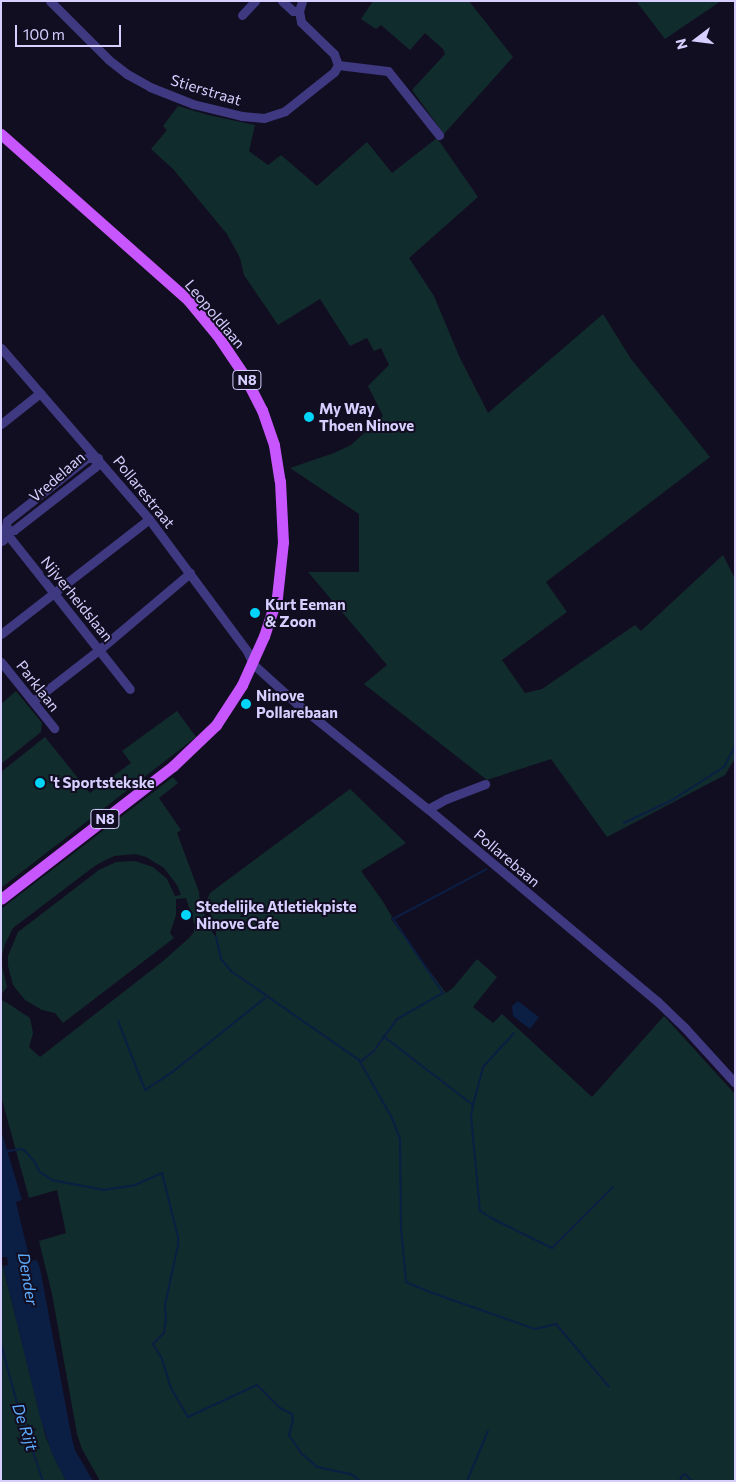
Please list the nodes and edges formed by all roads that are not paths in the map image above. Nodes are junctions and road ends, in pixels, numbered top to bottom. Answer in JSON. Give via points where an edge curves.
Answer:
{"nodes":[{"id":1,"x":50,"y":1,"type":"edge"},
{"id":2,"x":255,"y":1,"type":"edge"},
{"id":3,"x":282,"y":1,"type":"edge"},
{"id":4,"x":302,"y":1,"type":"edge"},
{"id":5,"x":300,"y":11,"type":"junction"},
{"id":6,"x":242,"y":15,"type":"dead end"},
{"id":7,"x":338,"y":65,"type":"junction"},
{"id":8,"x":1,"y":134,"type":"edge"},
{"id":9,"x":439,"y":135,"type":"dead end"},
{"id":10,"x":1,"y":348,"type":"edge"},
{"id":11,"x":40,"y":393,"type":"junction"},
{"id":12,"x":1,"y":424,"type":"edge"},
{"id":13,"x":98,"y":458,"type":"junction"},
{"id":14,"x":149,"y":519,"type":"junction"},
{"id":15,"x":2,"y":530,"type":"edge"},
{"id":16,"x":1,"y":541,"type":"edge"},
{"id":17,"x":190,"y":573,"type":"junction"},
{"id":18,"x":54,"y":592,"type":"junction"},
{"id":19,"x":1,"y":634,"type":"edge"},
{"id":20,"x":100,"y":649,"type":"junction"},
{"id":21,"x":1,"y":662,"type":"edge"},
{"id":22,"x":253,"y":664,"type":"junction"},
{"id":23,"x":130,"y":690,"type":"dead end"},
{"id":24,"x":33,"y":701,"type":"junction"},
{"id":25,"x":54,"y":728,"type":"dead end"},
{"id":26,"x":485,"y":784,"type":"dead end"},
{"id":27,"x":428,"y":809,"type":"junction"},
{"id":28,"x":1,"y":899,"type":"edge"},
{"id":29,"x":735,"y":1083,"type":"edge"}],
"edges":[{"from":1,"to":7,"type":"street","name":"Stierstraat","via":[[127,74],[179,100],[242,116],[264,118],[285,111],[334,72]]},
{"from":2,"to":6,"type":"street"},
{"from":3,"to":5,"type":"street","via":[[293,11]]},
{"from":4,"to":5,"type":"street"},
{"from":5,"to":7,"type":"street","via":[[301,22],[334,54]]},
{"from":7,"to":9,"type":"street","via":[[388,71]]},
{"from":8,"to":22,"type":"main road","name":"Leopoldlaan","number":"N8","via":[[188,300],[244,375],[262,410],[274,445],[280,481],[283,542],[277,597]]},
{"from":10,"to":11,"type":"street","name":"Pollarestraat"},
{"from":11,"to":12,"type":"street"},
{"from":11,"to":13,"type":"street","name":"Pollarestraat"},
{"from":13,"to":14,"type":"street","name":"Pollarestraat"},
{"from":13,"to":15,"type":"street","name":"Vredelaan","via":[[95,466],[14,530]]},
{"from":14,"to":17,"type":"street","name":"Pollarestraat"},
{"from":14,"to":18,"type":"street"},
{"from":15,"to":16,"type":"street"},
{"from":15,"to":18,"type":"street","name":"Nijverheidslaan"},
{"from":17,"to":20,"type":"street"},
{"from":17,"to":22,"type":"street","name":"Pollarestraat"},
{"from":18,"to":19,"type":"street"},
{"from":18,"to":20,"type":"street","name":"Nijverheidslaan"},
{"from":20,"to":23,"type":"street","name":"Nijverheidslaan"},
{"from":20,"to":24,"type":"street"},
{"from":21,"to":24,"type":"street","name":"Parklaan"},
{"from":22,"to":27,"type":"street","name":"Pollarebaan","via":[[290,698]]},
{"from":22,"to":28,"type":"main road","number":"N8","via":[[229,707],[189,752]]},
{"from":24,"to":25,"type":"street","name":"Parklaan"},
{"from":26,"to":27,"type":"street"},
{"from":27,"to":29,"type":"street","name":"Pollarebaan","via":[[657,1001]]}]}
